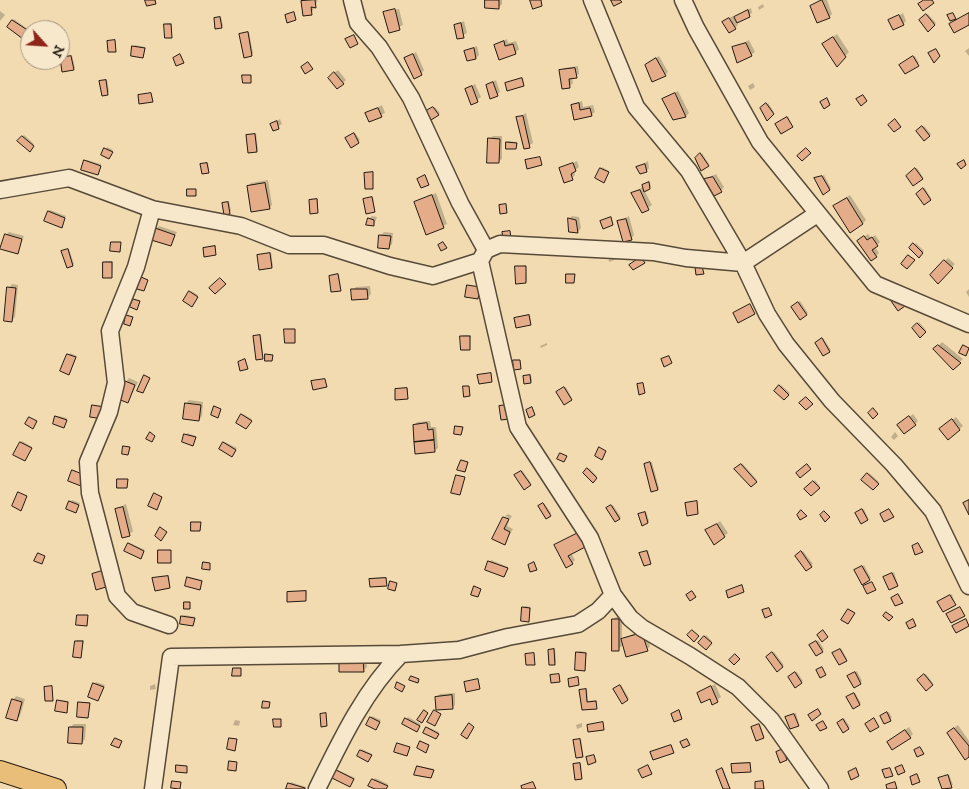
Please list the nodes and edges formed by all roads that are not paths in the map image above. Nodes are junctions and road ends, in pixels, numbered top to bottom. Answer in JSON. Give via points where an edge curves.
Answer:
{"nodes":[{"id":1,"x":352,"y":0,"type":"edge"},
{"id":2,"x":592,"y":0,"type":"edge"},
{"id":3,"x":683,"y":0,"type":"edge"},
{"id":4,"x":0,"y":190,"type":"edge"},
{"id":5,"x":152,"y":209,"type":"junction"},
{"id":6,"x":817,"y":214,"type":"junction"},
{"id":7,"x":483,"y":255,"type":"junction"},
{"id":8,"x":743,"y":263,"type":"junction"},
{"id":9,"x":969,"y":324,"type":"edge"},
{"id":10,"x":969,"y":586,"type":"edge"},
{"id":11,"x":612,"y":595,"type":"junction"},
{"id":12,"x":168,"y":625,"type":"dead end"},
{"id":13,"x":401,"y":654,"type":"junction"},
{"id":14,"x":0,"y":771,"type":"edge"},
{"id":15,"x":56,"y":789,"type":"edge"},
{"id":16,"x":153,"y":789,"type":"edge"},
{"id":17,"x":317,"y":789,"type":"edge"},
{"id":18,"x":820,"y":789,"type":"edge"}],
"edges":[{"from":1,"to":7,"type":"street","via":[[358,23],[379,47],[411,98]]},
{"from":2,"to":8,"type":"street","via":[[636,107],[689,172]]},
{"from":3,"to":6,"type":"street","via":[[760,142]]},
{"from":4,"to":5,"type":"street","via":[[68,178]]},
{"from":5,"to":7,"type":"street","via":[[241,226],[289,245],[324,245],[433,276]]},
{"from":5,"to":12,"type":"street","via":[[136,267],[110,331],[116,382],[109,412],[88,462],[90,492],[117,596],[132,612]]},
{"from":6,"to":8,"type":"street"},
{"from":6,"to":9,"type":"street","via":[[875,284]]},
{"from":7,"to":8,"type":"street","via":[[500,244],[519,244],[653,252]]},
{"from":7,"to":11,"type":"street","via":[[518,427],[590,538]]},
{"from":8,"to":10,"type":"street","via":[[767,314],[786,344],[832,401],[933,511]]},
{"from":11,"to":13,"type":"street","via":[[598,611],[578,624],[458,650]]},
{"from":11,"to":18,"type":"street","via":[[642,628],[738,687],[771,720]]},
{"from":13,"to":16,"type":"street","via":[[171,657]]},
{"from":13,"to":17,"type":"street","via":[[382,673]]},
{"from":14,"to":15,"type":"main road"}]}
